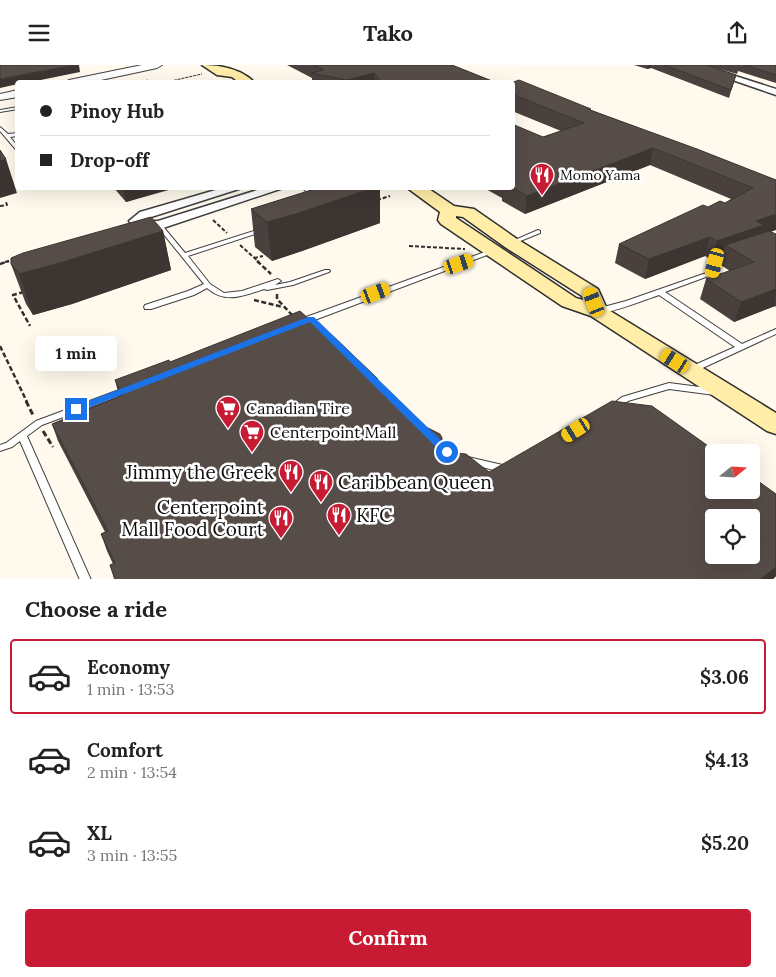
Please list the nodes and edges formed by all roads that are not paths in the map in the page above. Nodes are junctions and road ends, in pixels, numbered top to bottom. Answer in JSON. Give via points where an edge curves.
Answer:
{"nodes":[{"id":1,"x":157,"y":65,"type":"edge"},
{"id":2,"x":693,"y":65,"type":"edge"},
{"id":3,"x":208,"y":69,"type":"edge"},
{"id":4,"x":233,"y":69,"type":"edge"},
{"id":5,"x":84,"y":80,"type":"edge"},
{"id":6,"x":246,"y":80,"type":"edge"},
{"id":7,"x":776,"y":92,"type":"edge"},
{"id":8,"x":15,"y":94,"type":"edge"},
{"id":9,"x":0,"y":97,"type":"edge"},
{"id":10,"x":15,"y":108,"type":"edge"},
{"id":11,"x":0,"y":111,"type":"edge"},
{"id":12,"x":0,"y":128,"type":"edge"},
{"id":13,"x":15,"y":135,"type":"edge"},
{"id":14,"x":8,"y":138,"type":"junction"},
{"id":15,"x":15,"y":140,"type":"edge"},
{"id":16,"x":15,"y":147,"type":"edge"},
{"id":17,"x":223,"y":190,"type":"edge"},
{"id":18,"x":271,"y":190,"type":"edge"},
{"id":19,"x":308,"y":190,"type":"edge"},
{"id":20,"x":419,"y":190,"type":"edge"},
{"id":21,"x":323,"y":203,"type":"edge"},
{"id":22,"x":166,"y":209,"type":"junction"},
{"id":23,"x":176,"y":220,"type":"junction"},
{"id":24,"x":159,"y":225,"type":"junction"},
{"id":25,"x":271,"y":227,"type":"edge"},
{"id":26,"x":538,"y":232,"type":"dead end"},
{"id":27,"x":502,"y":247,"type":"junction"},
{"id":28,"x":740,"y":254,"type":"edge"},
{"id":29,"x":184,"y":255,"type":"junction"},
{"id":30,"x":327,"y":271,"type":"dead end"},
{"id":31,"x":208,"y":285,"type":"junction"},
{"id":32,"x":660,"y":292,"type":"junction"},
{"id":33,"x":148,"y":307,"type":"dead end"},
{"id":34,"x":598,"y":312,"type":"junction"},
{"id":35,"x":311,"y":318,"type":"junction"},
{"id":36,"x":290,"y":326,"type":"edge"},
{"id":37,"x":321,"y":328,"type":"edge"},
{"id":38,"x":776,"y":331,"type":"edge"},
{"id":39,"x":741,"y":347,"type":"junction"},
{"id":40,"x":691,"y":370,"type":"junction"},
{"id":41,"x":132,"y":387,"type":"edge"},
{"id":42,"x":729,"y":395,"type":"junction"},
{"id":43,"x":608,"y":410,"type":"edge"},
{"id":44,"x":776,"y":425,"type":"edge"},
{"id":45,"x":22,"y":435,"type":"junction"},
{"id":46,"x":0,"y":448,"type":"edge"},
{"id":47,"x":459,"y":458,"type":"edge"},
{"id":48,"x":519,"y":465,"type":"edge"},
{"id":49,"x":86,"y":579,"type":"edge"}],
"edges":[{"from":1,"to":5,"type":"street"},
{"from":2,"to":7,"type":"street"},
{"from":3,"to":4,"type":"main road","via":[[220,72]]},
{"from":4,"to":6,"type":"main road"},
{"from":8,"to":9,"type":"street"},
{"from":10,"to":11,"type":"lane"},
{"from":12,"to":14,"type":"lane"},
{"from":13,"to":14,"type":"lane"},
{"from":14,"to":15,"type":"lane"},
{"from":14,"to":16,"type":"lane"},
{"from":17,"to":22,"type":"street"},
{"from":18,"to":23,"type":"street"},
{"from":19,"to":21,"type":"lane"},
{"from":20,"to":27,"type":"main road","via":[[449,210],[447,219]]},
{"from":22,"to":23,"type":"street"},
{"from":22,"to":24,"type":"street","via":[[135,221],[140,227]]},
{"from":23,"to":24,"type":"street"},
{"from":24,"to":29,"type":"lane"},
{"from":25,"to":29,"type":"lane"},
{"from":26,"to":27,"type":"lane"},
{"from":27,"to":34,"type":"main road","via":[[569,302]]},
{"from":27,"to":35,"type":"lane"},
{"from":28,"to":32,"type":"lane","via":[[715,263],[712,273]]},
{"from":29,"to":31,"type":"lane"},
{"from":30,"to":31,"type":"lane","via":[[225,295]]},
{"from":31,"to":33,"type":"lane"},
{"from":32,"to":34,"type":"lane"},
{"from":32,"to":39,"type":"lane"},
{"from":34,"to":40,"type":"main road"},
{"from":35,"to":36,"type":"lane"},
{"from":35,"to":37,"type":"lane"},
{"from":38,"to":39,"type":"lane"},
{"from":39,"to":40,"type":"lane"},
{"from":40,"to":42,"type":"main road"},
{"from":41,"to":45,"type":"lane","via":[[39,423]]},
{"from":42,"to":43,"type":"lane","via":[[669,386]]},
{"from":42,"to":44,"type":"main road"},
{"from":45,"to":46,"type":"lane"},
{"from":45,"to":49,"type":"lane"},
{"from":47,"to":48,"type":"lane","via":[[511,471]]}]}
